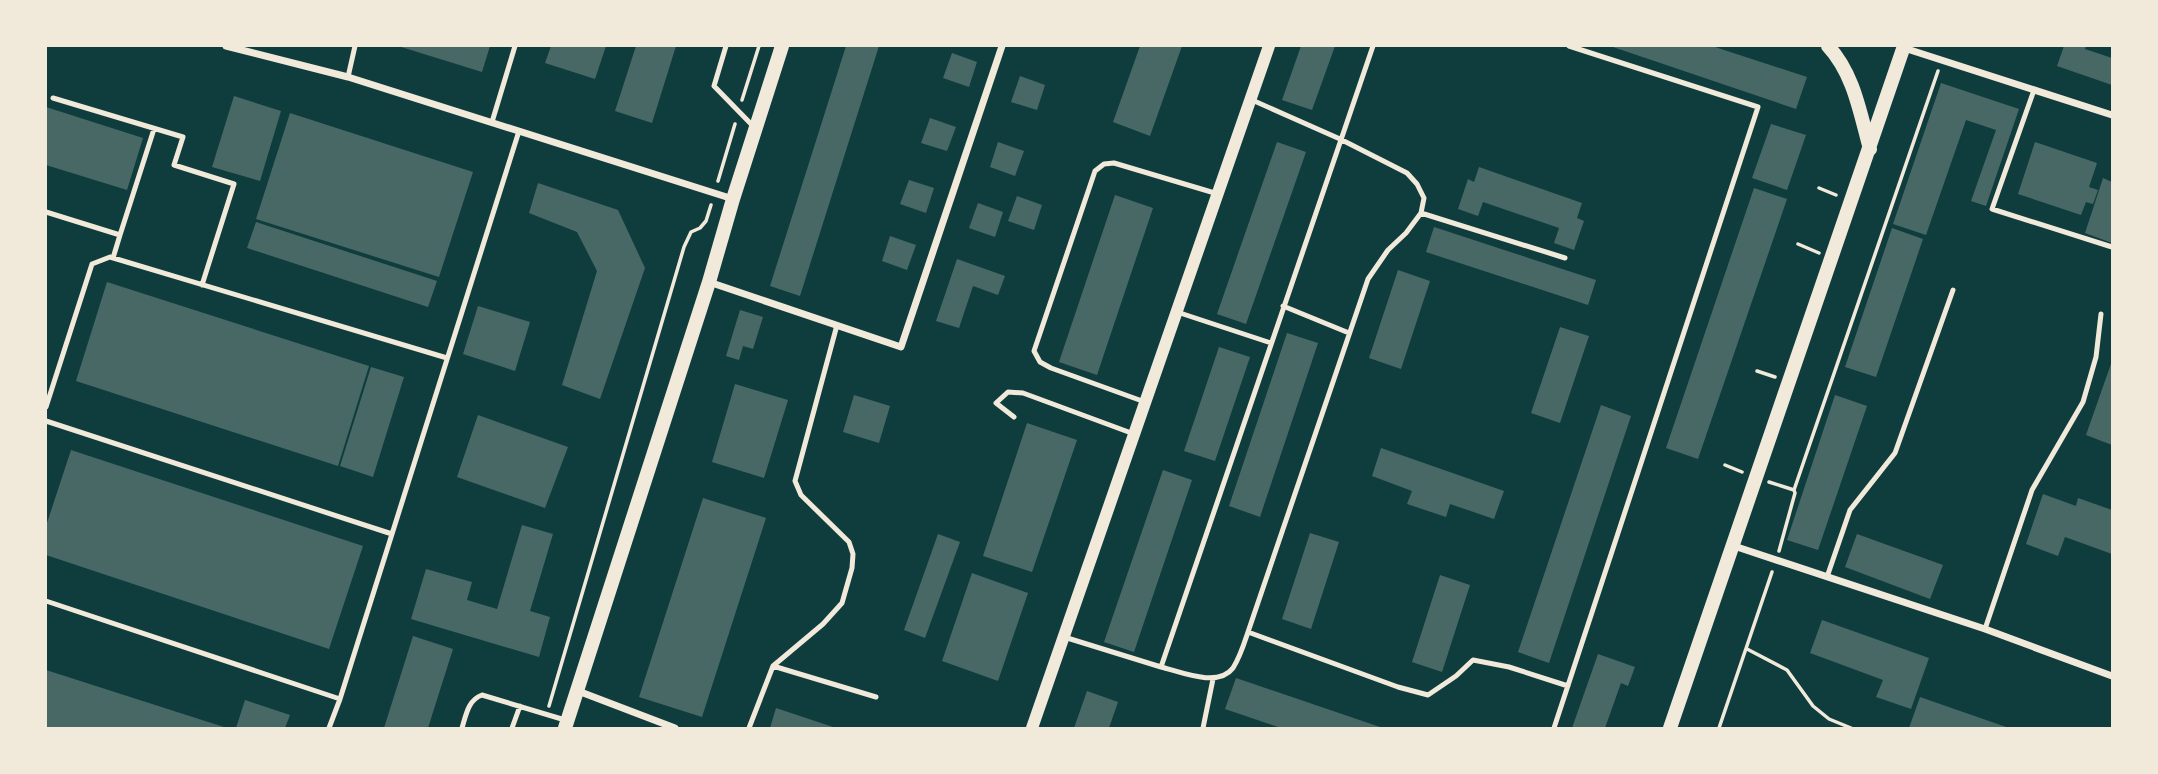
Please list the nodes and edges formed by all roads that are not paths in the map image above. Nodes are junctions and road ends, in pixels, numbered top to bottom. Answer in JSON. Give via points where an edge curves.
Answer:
{"nodes":[{"id":1,"x":226,"y":46,"type":"edge"},
{"id":2,"x":355,"y":46,"type":"edge"},
{"id":3,"x":515,"y":46,"type":"edge"},
{"id":4,"x":726,"y":46,"type":"edge"},
{"id":5,"x":782,"y":46,"type":"edge"},
{"id":6,"x":1002,"y":46,"type":"edge"},
{"id":7,"x":1269,"y":46,"type":"edge"},
{"id":8,"x":1373,"y":46,"type":"edge"},
{"id":9,"x":1569,"y":46,"type":"edge"},
{"id":10,"x":1592,"y":46,"type":"edge"},
{"id":11,"x":1828,"y":46,"type":"edge"},
{"id":12,"x":1901,"y":46,"type":"edge"},
{"id":13,"x":1590,"y":53,"type":"junction"},
{"id":14,"x":348,"y":77,"type":"junction"},
{"id":15,"x":2034,"y":90,"type":"junction"},
{"id":16,"x":53,"y":98,"type":"dead end"},
{"id":17,"x":1250,"y":99,"type":"junction"},
{"id":18,"x":2112,"y":115,"type":"edge"},
{"id":19,"x":492,"y":122,"type":"junction"},
{"id":20,"x":755,"y":128,"type":"junction"},
{"id":21,"x":154,"y":129,"type":"junction"},
{"id":22,"x":519,"y":131,"type":"junction"},
{"id":23,"x":1340,"y":139,"type":"junction"},
{"id":24,"x":1870,"y":149,"type":"junction"},
{"id":25,"x":1218,"y":194,"type":"junction"},
{"id":26,"x":733,"y":199,"type":"junction"},
{"id":27,"x":46,"y":212,"type":"edge"},
{"id":28,"x":1421,"y":213,"type":"junction"},
{"id":29,"x":120,"y":236,"type":"junction"},
{"id":30,"x":2112,"y":247,"type":"edge"},
{"id":31,"x":113,"y":258,"type":"junction"},
{"id":32,"x":1565,"y":258,"type":"dead end"},
{"id":33,"x":709,"y":282,"type":"junction"},
{"id":34,"x":202,"y":285,"type":"junction"},
{"id":35,"x":1953,"y":290,"type":"dead end"},
{"id":36,"x":1283,"y":306,"type":"junction"},
{"id":37,"x":1177,"y":312,"type":"junction"},
{"id":38,"x":2101,"y":314,"type":"dead end"},
{"id":39,"x":836,"y":325,"type":"junction"},
{"id":40,"x":1349,"y":333,"type":"junction"},
{"id":41,"x":1271,"y":343,"type":"junction"},
{"id":42,"x":447,"y":358,"type":"junction"},
{"id":43,"x":1145,"y":402,"type":"junction"},
{"id":44,"x":46,"y":407,"type":"edge"},
{"id":45,"x":1014,"y":417,"type":"dead end"},
{"id":46,"x":46,"y":421,"type":"edge"},
{"id":47,"x":1134,"y":434,"type":"junction"},
{"id":48,"x":392,"y":534,"type":"junction"},
{"id":49,"x":1734,"y":546,"type":"junction"},
{"id":50,"x":1827,"y":578,"type":"junction"},
{"id":51,"x":46,"y":601,"type":"edge"},
{"id":52,"x":1985,"y":629,"type":"junction"},
{"id":53,"x":1248,"y":632,"type":"junction"},
{"id":54,"x":1064,"y":637,"type":"junction"},
{"id":55,"x":772,"y":666,"type":"junction"},
{"id":56,"x":1161,"y":667,"type":"junction"},
{"id":57,"x":2112,"y":676,"type":"edge"},
{"id":58,"x":1213,"y":679,"type":"junction"},
{"id":59,"x":1568,"y":686,"type":"junction"},
{"id":60,"x":578,"y":691,"type":"junction"},
{"id":61,"x":876,"y":697,"type":"dead end"},
{"id":62,"x":340,"y":699,"type":"junction"},
{"id":63,"x":520,"y":706,"type":"junction"},
{"id":64,"x":566,"y":725,"type":"edge"},
{"id":65,"x":329,"y":729,"type":"edge"},
{"id":66,"x":462,"y":729,"type":"edge"},
{"id":67,"x":512,"y":729,"type":"edge"},
{"id":68,"x":675,"y":729,"type":"edge"},
{"id":69,"x":749,"y":729,"type":"edge"},
{"id":70,"x":1032,"y":729,"type":"edge"},
{"id":71,"x":1203,"y":729,"type":"edge"},
{"id":72,"x":1554,"y":729,"type":"edge"},
{"id":73,"x":1670,"y":729,"type":"edge"}],
"edges":[{"from":1,"to":14,"type":"street"},
{"from":2,"to":14,"type":"lane"},
{"from":3,"to":19,"type":"lane"},
{"from":4,"to":20,"type":"lane","via":[[714,86]]},
{"from":5,"to":20,"type":"main road"},
{"from":6,"to":39,"type":"street","via":[[901,347]]},
{"from":7,"to":17,"type":"street"},
{"from":8,"to":23,"type":"lane"},
{"from":9,"to":13,"type":"lane"},
{"from":10,"to":13,"type":"lane"},
{"from":11,"to":24,"type":"main road","via":[[1853,86]]},
{"from":12,"to":15,"type":"street"},
{"from":12,"to":24,"type":"main road"},
{"from":13,"to":59,"type":"lane","via":[[1758,107]]},
{"from":14,"to":19,"type":"street"},
{"from":15,"to":18,"type":"street"},
{"from":15,"to":30,"type":"lane","via":[[1992,209]]},
{"from":16,"to":21,"type":"lane"},
{"from":17,"to":23,"type":"lane"},
{"from":17,"to":25,"type":"street"},
{"from":19,"to":22,"type":"street"},
{"from":20,"to":26,"type":"main road"},
{"from":21,"to":29,"type":"lane"},
{"from":21,"to":34,"type":"lane","via":[[183,137],[174,165],[234,184]]},
{"from":22,"to":26,"type":"street"},
{"from":22,"to":42,"type":"lane"},
{"from":23,"to":28,"type":"lane","via":[[1407,173],[1424,198]]},
{"from":23,"to":36,"type":"lane"},
{"from":24,"to":49,"type":"main road"},
{"from":25,"to":37,"type":"street"},
{"from":25,"to":43,"type":"lane","via":[[1114,163],[1095,171],[1034,351],[1040,362],[1051,368]]},
{"from":26,"to":33,"type":"main road"},
{"from":27,"to":29,"type":"lane"},
{"from":28,"to":32,"type":"lane"},
{"from":28,"to":40,"type":"lane","via":[[1368,279]]},
{"from":29,"to":31,"type":"lane"},
{"from":31,"to":34,"type":"lane"},
{"from":31,"to":44,"type":"lane","via":[[92,264]]},
{"from":33,"to":39,"type":"street"},
{"from":33,"to":60,"type":"main road"},
{"from":34,"to":42,"type":"lane"},
{"from":35,"to":50,"type":"lane","via":[[1895,453],[1850,510]]},
{"from":36,"to":40,"type":"lane"},
{"from":36,"to":41,"type":"lane"},
{"from":37,"to":41,"type":"lane"},
{"from":37,"to":43,"type":"street"},
{"from":38,"to":52,"type":"lane","via":[[2096,357],[2083,402],[2032,490]]},
{"from":39,"to":55,"type":"lane","via":[[795,481],[802,495],[849,542],[852,568],[842,603]]},
{"from":40,"to":53,"type":"lane"},
{"from":41,"to":56,"type":"lane"},
{"from":42,"to":48,"type":"lane"},
{"from":43,"to":47,"type":"street"},
{"from":45,"to":47,"type":"lane","via":[[996,402],[1008,392],[1023,393]]},
{"from":46,"to":48,"type":"lane"},
{"from":47,"to":54,"type":"street"},
{"from":48,"to":62,"type":"lane"},
{"from":49,"to":50,"type":"street"},
{"from":49,"to":73,"type":"main road"},
{"from":50,"to":52,"type":"street"},
{"from":51,"to":62,"type":"lane"},
{"from":52,"to":57,"type":"street"},
{"from":53,"to":58,"type":"lane","via":[[1232,670]]},
{"from":53,"to":59,"type":"lane","via":[[1428,695],[1473,660]]},
{"from":54,"to":56,"type":"lane"},
{"from":54,"to":70,"type":"street"},
{"from":55,"to":61,"type":"lane"},
{"from":55,"to":69,"type":"lane"},
{"from":56,"to":58,"type":"lane"},
{"from":58,"to":71,"type":"lane"},
{"from":59,"to":72,"type":"lane"},
{"from":60,"to":64,"type":"main road"},
{"from":60,"to":68,"type":"street"},
{"from":62,"to":65,"type":"lane"},
{"from":63,"to":64,"type":"lane"},
{"from":63,"to":66,"type":"lane","via":[[482,695],[474,698]]},
{"from":63,"to":67,"type":"lane"}]}
